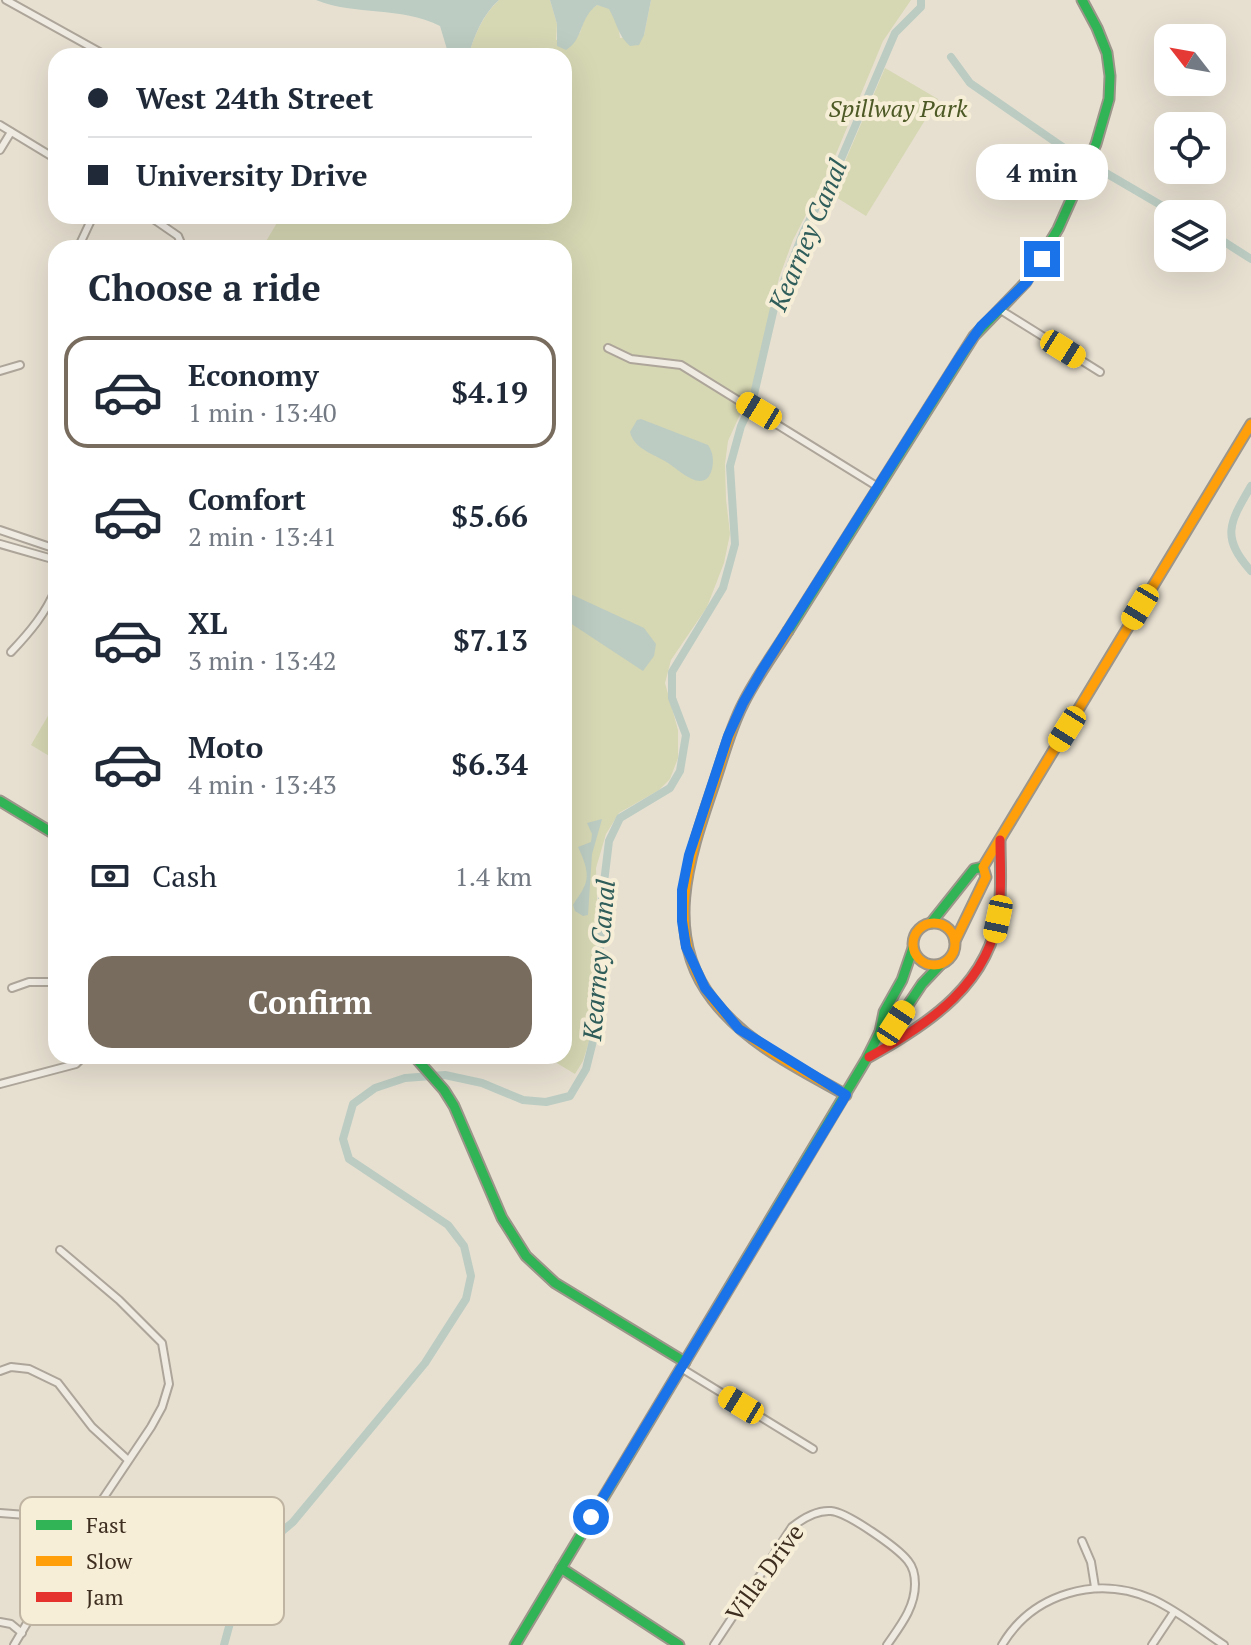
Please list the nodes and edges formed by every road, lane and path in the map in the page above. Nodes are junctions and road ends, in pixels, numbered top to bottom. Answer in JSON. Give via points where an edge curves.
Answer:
{"nodes":[{"id":1,"x":6,"y":0,"type":"edge"},
{"id":2,"x":1082,"y":0,"type":"edge"},
{"id":3,"x":93,"y":48,"type":"edge"},
{"id":4,"x":0,"y":125,"type":"edge"},
{"id":5,"x":11,"y":132,"type":"junction"},
{"id":6,"x":0,"y":150,"type":"edge"},
{"id":7,"x":48,"y":154,"type":"edge"},
{"id":8,"x":161,"y":224,"type":"edge"},
{"id":9,"x":180,"y":240,"type":"edge"},
{"id":10,"x":999,"y":309,"type":"junction"},
{"id":11,"x":608,"y":348,"type":"dead end"},
{"id":12,"x":20,"y":365,"type":"dead end"},
{"id":13,"x":0,"y":371,"type":"edge"},
{"id":14,"x":1100,"y":372,"type":"dead end"},
{"id":15,"x":1251,"y":424,"type":"edge"},
{"id":16,"x":878,"y":487,"type":"junction"},
{"id":17,"x":0,"y":530,"type":"edge"},
{"id":18,"x":0,"y":544,"type":"edge"},
{"id":19,"x":48,"y":546,"type":"edge"},
{"id":20,"x":48,"y":558,"type":"edge"},
{"id":21,"x":48,"y":603,"type":"edge"},
{"id":22,"x":11,"y":652,"type":"dead end"},
{"id":23,"x":0,"y":801,"type":"edge"},
{"id":24,"x":48,"y":830,"type":"edge"},
{"id":25,"x":1000,"y":839,"type":"junction"},
{"id":26,"x":983,"y":867,"type":"junction"},
{"id":27,"x":931,"y":923,"type":"junction"},
{"id":28,"x":955,"y":941,"type":"junction"},
{"id":29,"x":913,"y":948,"type":"junction"},
{"id":30,"x":940,"y":965,"type":"junction"},
{"id":31,"x":48,"y":982,"type":"edge"},
{"id":32,"x":12,"y":988,"type":"dead end"},
{"id":33,"x":880,"y":1032,"type":"junction"},
{"id":34,"x":867,"y":1058,"type":"junction"},
{"id":35,"x":76,"y":1064,"type":"edge"},
{"id":36,"x":421,"y":1064,"type":"edge"},
{"id":37,"x":0,"y":1084,"type":"edge"},
{"id":38,"x":846,"y":1095,"type":"junction"},
{"id":39,"x":60,"y":1250,"type":"dead end"},
{"id":40,"x":683,"y":1365,"type":"junction"},
{"id":41,"x":0,"y":1371,"type":"edge"},
{"id":42,"x":813,"y":1449,"type":"dead end"},
{"id":43,"x":128,"y":1460,"type":"junction"},
{"id":44,"x":104,"y":1497,"type":"edge"},
{"id":45,"x":0,"y":1513,"type":"edge"},
{"id":46,"x":20,"y":1515,"type":"edge"},
{"id":47,"x":1082,"y":1541,"type":"dead end"},
{"id":48,"x":561,"y":1568,"type":"junction"},
{"id":49,"x":1095,"y":1587,"type":"junction"},
{"id":50,"x":1174,"y":1612,"type":"junction"},
{"id":51,"x":0,"y":1622,"type":"edge"},
{"id":52,"x":27,"y":1625,"type":"edge"},
{"id":53,"x":22,"y":1633,"type":"junction"},
{"id":54,"x":14,"y":1645,"type":"edge"},
{"id":55,"x":515,"y":1645,"type":"edge"},
{"id":56,"x":679,"y":1645,"type":"edge"},
{"id":57,"x":714,"y":1645,"type":"edge"},
{"id":58,"x":887,"y":1645,"type":"edge"},
{"id":59,"x":1002,"y":1645,"type":"edge"},
{"id":60,"x":1152,"y":1645,"type":"edge"},
{"id":61,"x":1224,"y":1645,"type":"edge"}],
"edges":[{"from":1,"to":3,"type":"street"},
{"from":2,"to":10,"type":"main road","via":[[1107,54],[1107,117],[1042,259]]},
{"from":4,"to":5,"type":"street"},
{"from":5,"to":6,"type":"street"},
{"from":5,"to":7,"type":"street"},
{"from":8,"to":9,"type":"street"},
{"from":10,"to":14,"type":"street"},
{"from":10,"to":16,"type":"main road","via":[[961,355]]},
{"from":11,"to":16,"type":"street","via":[[631,359],[681,365]]},
{"from":12,"to":13,"type":"street"},
{"from":15,"to":25,"type":"main road"},
{"from":16,"to":38,"type":"main road","via":[[743,703],[689,855],[682,890],[686,947],[712,999],[749,1036]]},
{"from":17,"to":19,"type":"street"},
{"from":18,"to":20,"type":"street"},
{"from":21,"to":22,"type":"street"},
{"from":23,"to":24,"type":"main road"},
{"from":25,"to":26,"type":"main road"},
{"from":25,"to":34,"type":"main road","via":[[998,919],[977,972],[939,1016]]},
{"from":26,"to":27,"type":"main road","via":[[974,869]]},
{"from":26,"to":28,"type":"main road","via":[[986,877]]},
{"from":27,"to":28,"type":"main road","via":[[945,926]]},
{"from":27,"to":29,"type":"main road","via":[[918,931]]},
{"from":28,"to":30,"type":"main road","via":[[951,956]]},
{"from":29,"to":30,"type":"main road","via":[[923,963]]},
{"from":29,"to":33,"type":"main road"},
{"from":30,"to":33,"type":"main road","via":[[896,1023]]},
{"from":31,"to":32,"type":"street"},
{"from":33,"to":34,"type":"main road"},
{"from":34,"to":38,"type":"main road"},
{"from":35,"to":37,"type":"street"},
{"from":36,"to":40,"type":"main road","via":[[454,1106],[502,1218],[526,1256],[555,1283]]},
{"from":38,"to":40,"type":"main road"},
{"from":39,"to":43,"type":"street","via":[[162,1343],[169,1384],[162,1407]]},
{"from":40,"to":42,"type":"street"},
{"from":40,"to":48,"type":"main road"},
{"from":41,"to":43,"type":"street","via":[[29,1369],[58,1383],[92,1427]]},
{"from":43,"to":44,"type":"street"},
{"from":45,"to":46,"type":"street"},
{"from":47,"to":49,"type":"street"},
{"from":48,"to":55,"type":"main road"},
{"from":48,"to":56,"type":"main road"},
{"from":49,"to":50,"type":"street","via":[[1153,1599]]},
{"from":49,"to":59,"type":"street","via":[[1056,1596],[1030,1612]]},
{"from":50,"to":60,"type":"street"},
{"from":50,"to":61,"type":"street"},
{"from":51,"to":53,"type":"street"},
{"from":52,"to":53,"type":"street"},
{"from":53,"to":54,"type":"street"},
{"from":57,"to":58,"type":"street","name":"Villa Drive","via":[[792,1527],[829,1511],[864,1526],[908,1560],[913,1571],[912,1606]]}]}
